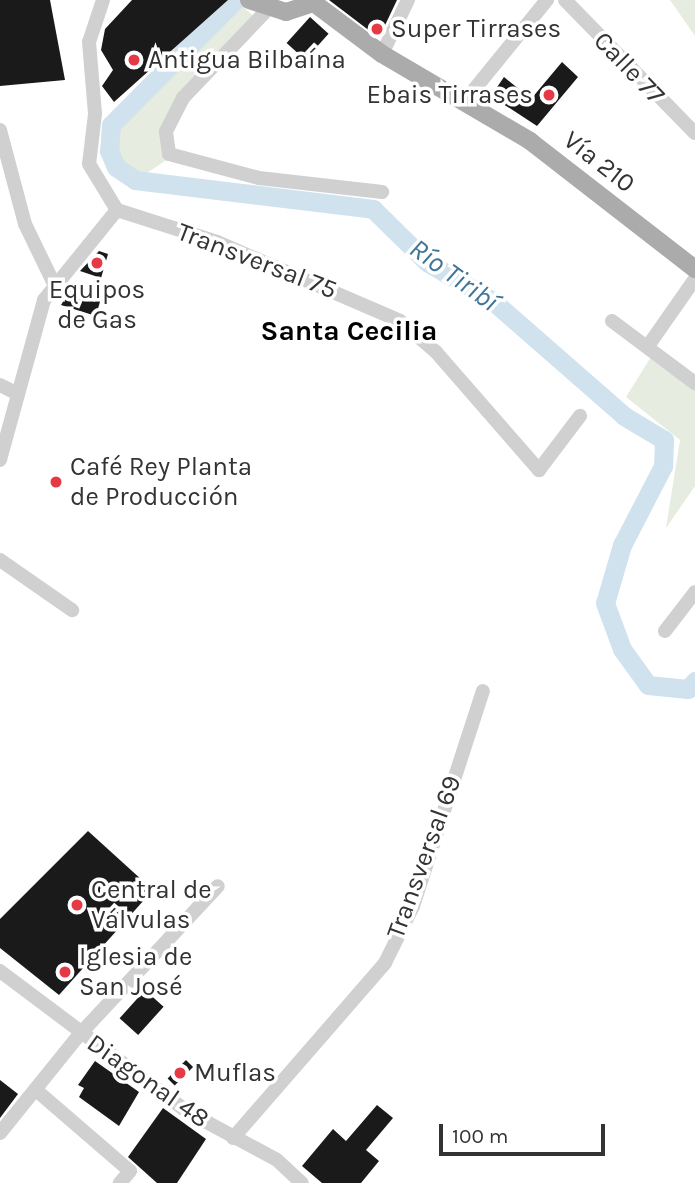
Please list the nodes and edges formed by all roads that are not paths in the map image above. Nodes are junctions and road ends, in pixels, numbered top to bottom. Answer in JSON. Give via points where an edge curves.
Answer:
{"nodes":[{"id":1,"x":103,"y":0,"type":"edge"},
{"id":2,"x":408,"y":0,"type":"edge"},
{"id":3,"x":547,"y":0,"type":"edge"},
{"id":4,"x":565,"y":0,"type":"edge"},
{"id":5,"x":314,"y":2,"type":"edge"},
{"id":6,"x":257,"y":5,"type":"edge"},
{"id":7,"x":382,"y":54,"type":"junction"},
{"id":8,"x":464,"y":102,"type":"junction"},
{"id":9,"x":0,"y":130,"type":"edge"},
{"id":10,"x":695,"y":133,"type":"edge"},
{"id":11,"x":382,"y":192,"type":"dead end"},
{"id":12,"x":117,"y":210,"type":"junction"},
{"id":13,"x":695,"y":269,"type":"edge"},
{"id":14,"x":695,"y":279,"type":"edge"},
{"id":15,"x":54,"y":284,"type":"junction"},
{"id":16,"x":612,"y":321,"type":"dead end"},
{"id":17,"x":648,"y":346,"type":"junction"},
{"id":18,"x":695,"y":383,"type":"edge"},
{"id":19,"x":0,"y":385,"type":"edge"},
{"id":20,"x":18,"y":394,"type":"junction"},
{"id":21,"x":580,"y":416,"type":"dead end"},
{"id":22,"x":0,"y":460,"type":"edge"},
{"id":23,"x":0,"y":560,"type":"edge"},
{"id":24,"x":695,"y":592,"type":"edge"},
{"id":25,"x":72,"y":610,"type":"dead end"},
{"id":26,"x":665,"y":631,"type":"dead end"},
{"id":27,"x":483,"y":691,"type":"dead end"},
{"id":28,"x":218,"y":886,"type":"dead end"},
{"id":29,"x":0,"y":971,"type":"edge"},
{"id":30,"x":80,"y":1034,"type":"junction"},
{"id":31,"x":36,"y":1090,"type":"junction"},
{"id":32,"x":0,"y":1133,"type":"edge"},
{"id":33,"x":233,"y":1138,"type":"junction"},
{"id":34,"x":120,"y":1183,"type":"edge"},
{"id":35,"x":302,"y":1183,"type":"edge"}],
"edges":[{"from":1,"to":12,"type":"street","via":[[88,52],[95,114],[89,164]]},
{"from":2,"to":7,"type":"street"},
{"from":3,"to":8,"type":"street"},
{"from":4,"to":10,"type":"street","name":"Calle 77"},
{"from":5,"to":6,"type":"main road","name":"Vía 210","via":[[286,12]]},
{"from":5,"to":7,"type":"main road","name":"Vía 210"},
{"from":6,"to":11,"type":"street","via":[[183,98],[166,132],[169,154],[260,178]]},
{"from":7,"to":8,"type":"main road","name":"Vía 210"},
{"from":8,"to":13,"type":"main road","name":"Vía 210","via":[[530,141]]},
{"from":9,"to":15,"type":"street","via":[[25,224]]},
{"from":12,"to":15,"type":"street"},
{"from":12,"to":21,"type":"street","name":"Transversal 75","via":[[218,242],[400,321],[436,352],[539,470]]},
{"from":14,"to":17,"type":"street"},
{"from":15,"to":20,"type":"street","via":[[37,318]]},
{"from":16,"to":17,"type":"street"},
{"from":17,"to":18,"type":"street"},
{"from":19,"to":20,"type":"street"},
{"from":20,"to":22,"type":"street"},
{"from":23,"to":25,"type":"street"},
{"from":24,"to":26,"type":"street"},
{"from":27,"to":33,"type":"street","name":"Transversal 69","via":[[413,906],[385,963]]},
{"from":28,"to":30,"type":"street"},
{"from":29,"to":30,"type":"street","name":"Diagonal 48"},
{"from":30,"to":31,"type":"street"},
{"from":30,"to":33,"type":"street","name":"Diagonal 48"},
{"from":31,"to":32,"type":"street"},
{"from":31,"to":34,"type":"street","via":[[130,1171]]},
{"from":33,"to":35,"type":"street","name":"Diagonal 48","via":[[277,1160]]}]}
